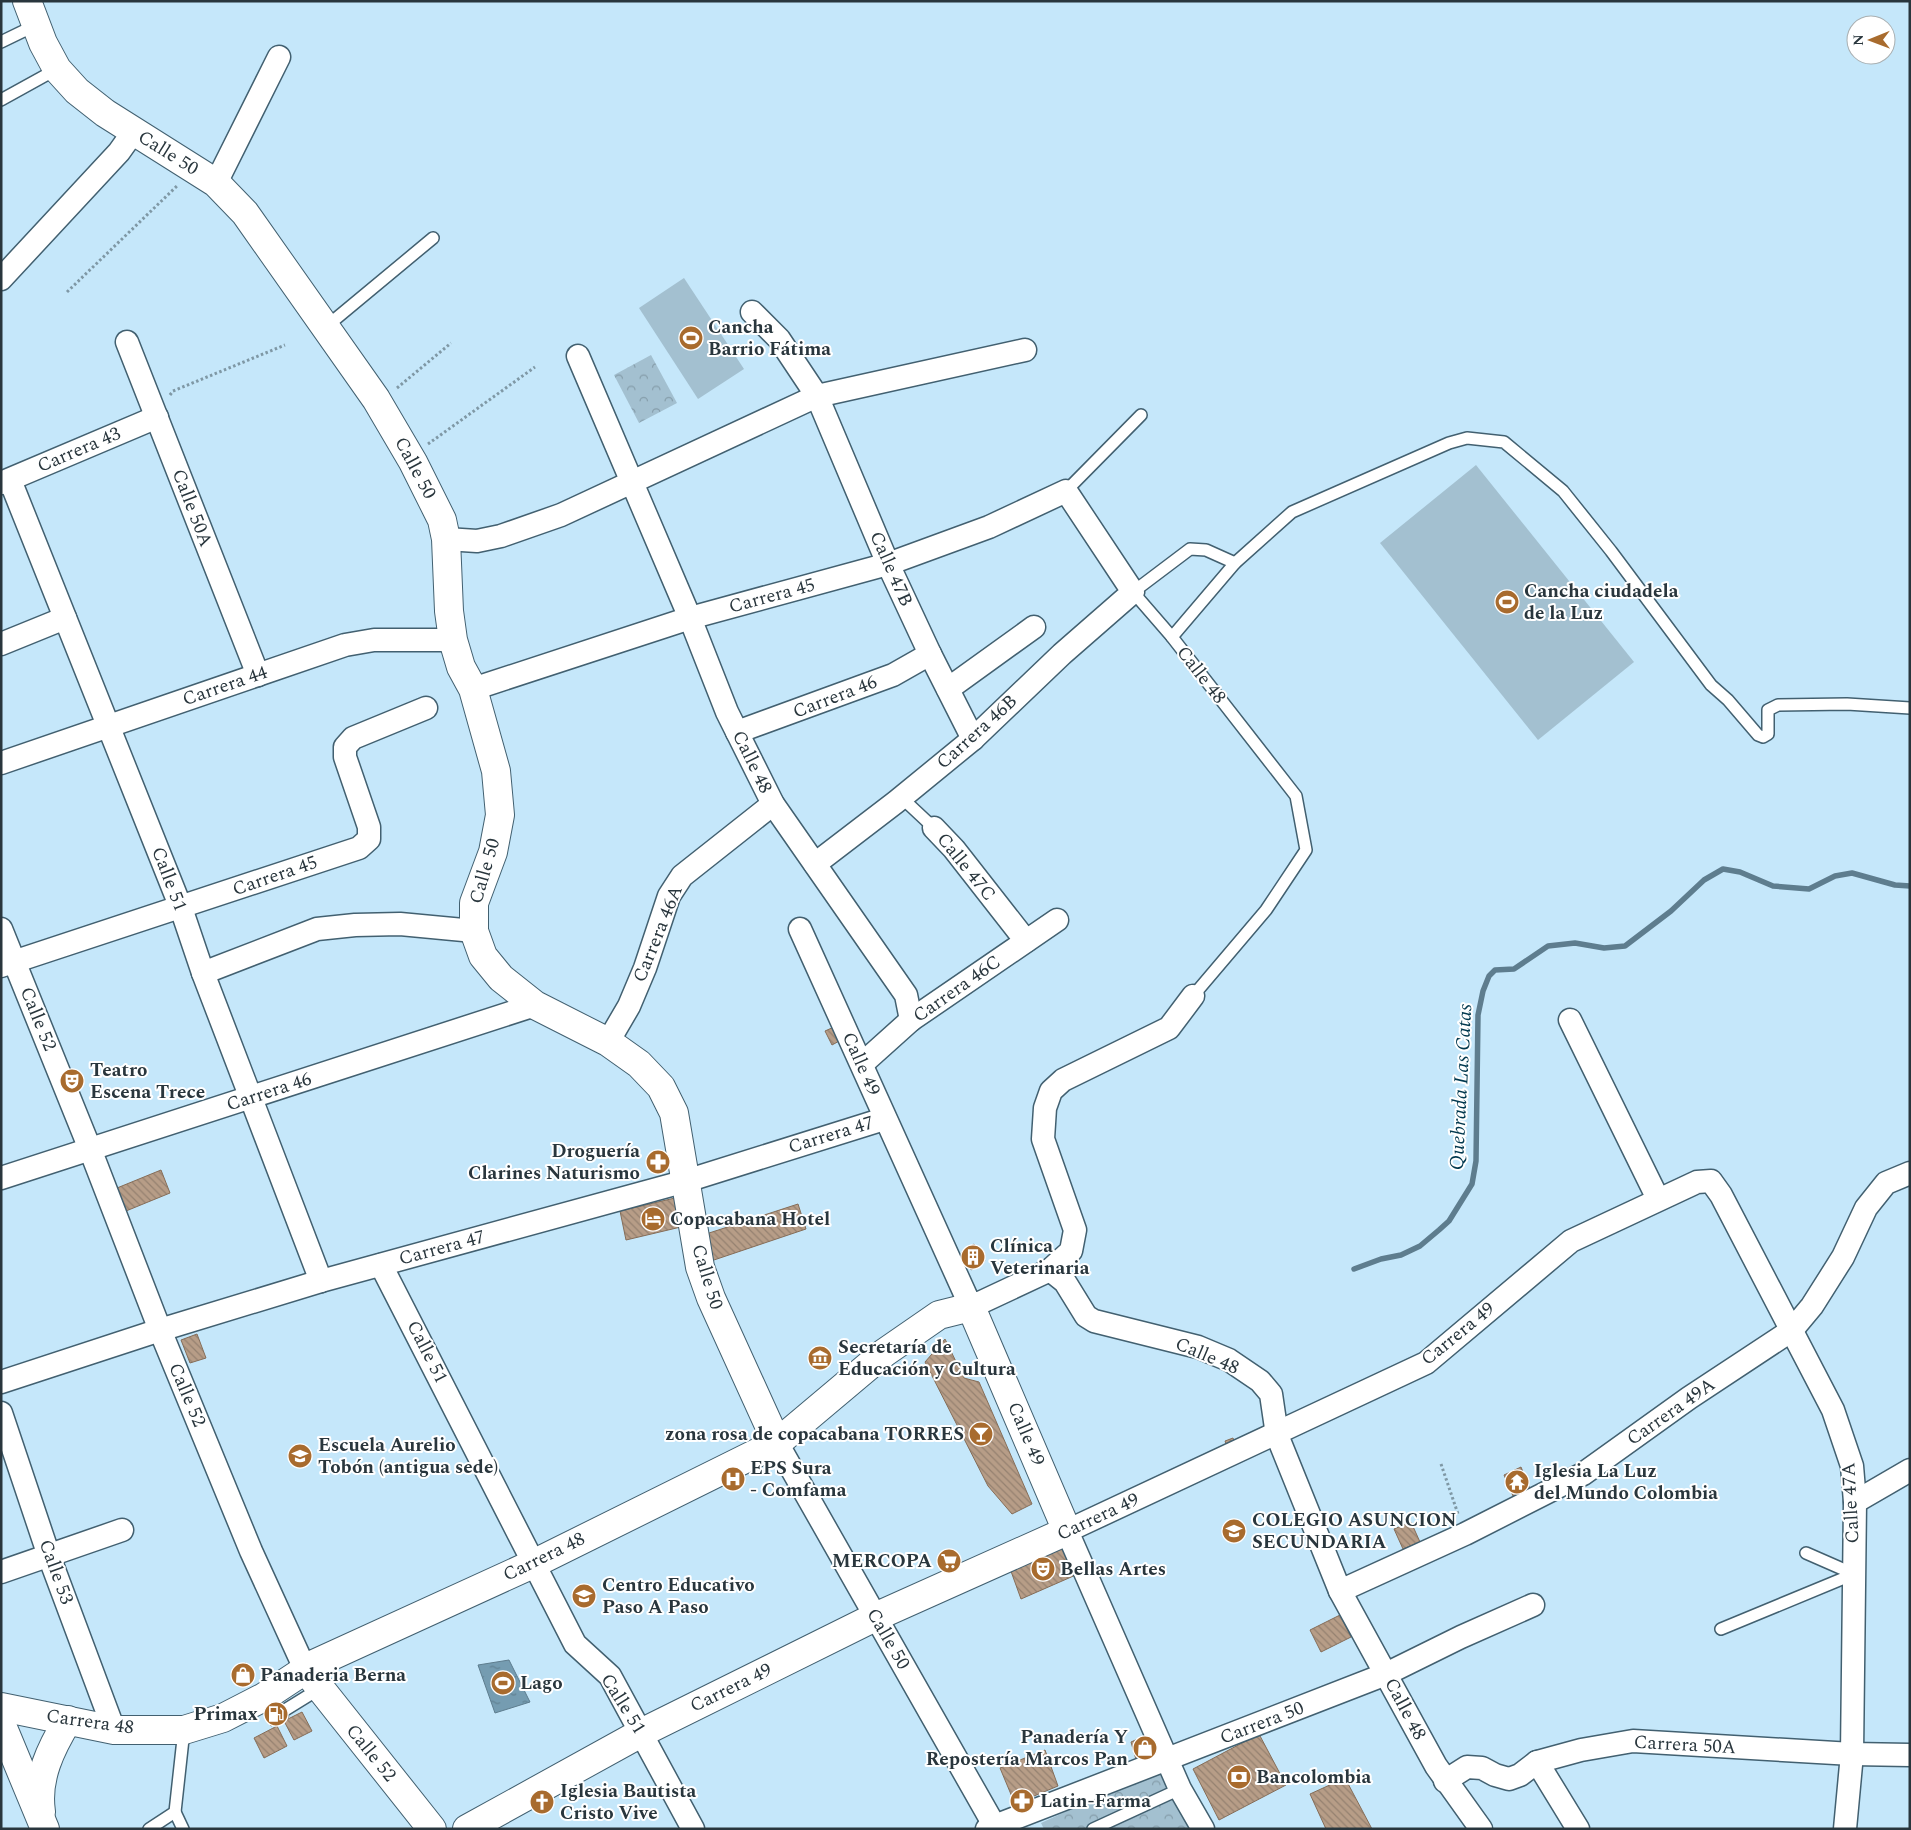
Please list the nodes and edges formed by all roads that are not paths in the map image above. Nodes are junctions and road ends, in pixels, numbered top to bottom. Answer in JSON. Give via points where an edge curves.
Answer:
{"nodes":[{"id":1,"x":31,"y":13,"type":"edge"},
{"id":2,"x":1,"y":42,"type":"edge"},
{"id":3,"x":279,"y":57,"type":"dead end"},
{"id":4,"x":57,"y":69,"type":"junction"},
{"id":5,"x":1,"y":100,"type":"edge"},
{"id":6,"x":134,"y":131,"type":"junction"},
{"id":7,"x":205,"y":176,"type":"junction"},
{"id":8,"x":433,"y":238,"type":"dead end"},
{"id":9,"x":1,"y":279,"type":"edge"},
{"id":10,"x":752,"y":312,"type":"dead end"},
{"id":11,"x":327,"y":326,"type":"junction"},
{"id":12,"x":127,"y":342,"type":"dead end"},
{"id":13,"x":1025,"y":350,"type":"dead end"},
{"id":14,"x":578,"y":356,"type":"dead end"},
{"id":15,"x":817,"y":396,"type":"junction"},
{"id":16,"x":1141,"y":415,"type":"dead end"},
{"id":17,"x":157,"y":417,"type":"junction"},
{"id":18,"x":631,"y":481,"type":"junction"},
{"id":19,"x":6,"y":482,"type":"edge"},
{"id":20,"x":1066,"y":491,"type":"junction"},
{"id":21,"x":446,"y":539,"type":"junction"},
{"id":22,"x":1235,"y":563,"type":"junction"},
{"id":23,"x":888,"y":564,"type":"junction"},
{"id":24,"x":1133,"y":592,"type":"junction"},
{"id":25,"x":65,"y":618,"type":"junction"},
{"id":26,"x":690,"y":618,"type":"junction"},
{"id":27,"x":1034,"y":627,"type":"dead end"},
{"id":28,"x":1172,"y":637,"type":"junction"},
{"id":29,"x":453,"y":640,"type":"junction"},
{"id":30,"x":1,"y":644,"type":"edge"},
{"id":31,"x":930,"y":654,"type":"junction"},
{"id":32,"x":258,"y":675,"type":"junction"},
{"id":33,"x":474,"y":689,"type":"junction"},
{"id":34,"x":948,"y":689,"type":"junction"},
{"id":35,"x":426,"y":708,"type":"dead end"},
{"id":36,"x":1910,"y":708,"type":"edge"},
{"id":37,"x":108,"y":727,"type":"junction"},
{"id":38,"x":737,"y":732,"type":"junction"},
{"id":39,"x":973,"y":739,"type":"junction"},
{"id":40,"x":1,"y":763,"type":"edge"},
{"id":41,"x":902,"y":798,"type":"junction"},
{"id":42,"x":773,"y":804,"type":"junction"},
{"id":43,"x":934,"y":828,"type":"joint"},
{"id":44,"x":815,"y":864,"type":"junction"},
{"id":45,"x":181,"y":908,"type":"junction"},
{"id":46,"x":1057,"y":920,"type":"dead end"},
{"id":47,"x":1,"y":928,"type":"edge"},
{"id":48,"x":800,"y":929,"type":"dead end"},
{"id":49,"x":474,"y":931,"type":"junction"},
{"id":50,"x":1026,"y":941,"type":"junction"},
{"id":51,"x":8,"y":963,"type":"edge"},
{"id":52,"x":203,"y":973,"type":"junction"},
{"id":53,"x":1193,"y":996,"type":"joint"},
{"id":54,"x":535,"y":1005,"type":"junction"},
{"id":55,"x":911,"y":1020,"type":"junction"},
{"id":56,"x":1570,"y":1020,"type":"dead end"},
{"id":57,"x":608,"y":1042,"type":"junction"},
{"id":58,"x":862,"y":1064,"type":"junction"},
{"id":59,"x":252,"y":1098,"type":"junction"},
{"id":60,"x":884,"y":1119,"type":"junction"},
{"id":61,"x":90,"y":1149,"type":"junction"},
{"id":62,"x":1910,"y":1173,"type":"edge"},
{"id":63,"x":1,"y":1178,"type":"edge"},
{"id":64,"x":686,"y":1181,"type":"junction"},
{"id":65,"x":1711,"y":1181,"type":"joint"},
{"id":66,"x":1658,"y":1199,"type":"junction"},
{"id":67,"x":381,"y":1265,"type":"junction"},
{"id":68,"x":1050,"y":1270,"type":"junction"},
{"id":69,"x":321,"y":1281,"type":"junction"},
{"id":70,"x":971,"y":1306,"type":"junction"},
{"id":71,"x":160,"y":1330,"type":"junction"},
{"id":72,"x":1792,"y":1330,"type":"junction"},
{"id":73,"x":1,"y":1382,"type":"edge"},
{"id":74,"x":1,"y":1413,"type":"edge"},
{"id":75,"x":1277,"y":1435,"type":"junction"},
{"id":76,"x":777,"y":1443,"type":"junction"},
{"id":77,"x":1910,"y":1470,"type":"edge"},
{"id":78,"x":1855,"y":1502,"type":"junction"},
{"id":79,"x":122,"y":1530,"type":"dead end"},
{"id":80,"x":1067,"y":1531,"type":"junction"},
{"id":81,"x":1806,"y":1553,"type":"dead end"},
{"id":82,"x":49,"y":1556,"type":"junction"},
{"id":83,"x":535,"y":1563,"type":"junction"},
{"id":84,"x":1,"y":1572,"type":"edge"},
{"id":85,"x":1854,"y":1574,"type":"junction"},
{"id":86,"x":1340,"y":1591,"type":"junction"},
{"id":87,"x":1533,"y":1606,"type":"dead end"},
{"id":88,"x":875,"y":1617,"type":"junction"},
{"id":89,"x":1721,"y":1629,"type":"dead end"},
{"id":90,"x":1386,"y":1674,"type":"junction"},
{"id":91,"x":312,"y":1679,"type":"junction"},
{"id":92,"x":1,"y":1707,"type":"edge"},
{"id":93,"x":68,"y":1720,"type":"junction"},
{"id":94,"x":1,"y":1723,"type":"edge"},
{"id":95,"x":114,"y":1730,"type":"junction"},
{"id":96,"x":184,"y":1730,"type":"junction"},
{"id":97,"x":641,"y":1733,"type":"junction"},
{"id":98,"x":1852,"y":1754,"type":"junction"},
{"id":99,"x":1910,"y":1755,"type":"edge"},
{"id":100,"x":1170,"y":1759,"type":"junction"},
{"id":101,"x":1537,"y":1762,"type":"junction"},
{"id":102,"x":1445,"y":1781,"type":"junction"},
{"id":103,"x":1180,"y":1789,"type":"junction"},
{"id":104,"x":175,"y":1812,"type":"junction"},
{"id":105,"x":1025,"y":1822,"type":"edge"},
{"id":106,"x":990,"y":1827,"type":"edge"},
{"id":107,"x":47,"y":1828,"type":"edge"},
{"id":108,"x":149,"y":1829,"type":"edge"},
{"id":109,"x":182,"y":1829,"type":"edge"},
{"id":110,"x":432,"y":1829,"type":"edge"},
{"id":111,"x":467,"y":1829,"type":"edge"},
{"id":112,"x":693,"y":1829,"type":"edge"},
{"id":113,"x":1092,"y":1829,"type":"edge"},
{"id":114,"x":1203,"y":1829,"type":"edge"},
{"id":115,"x":1209,"y":1829,"type":"edge"},
{"id":116,"x":1481,"y":1829,"type":"edge"},
{"id":117,"x":1578,"y":1829,"type":"edge"},
{"id":118,"x":1845,"y":1829,"type":"edge"}],
"edges":[{"from":1,"to":2,"type":"lane"},
{"from":1,"to":4,"type":"street","name":"Calle 50"},
{"from":3,"to":7,"type":"street"},
{"from":4,"to":5,"type":"lane"},
{"from":4,"to":6,"type":"street","name":"Calle 50","via":[[77,91]]},
{"from":6,"to":7,"type":"street","name":"Calle 50"},
{"from":6,"to":9,"type":"street","via":[[119,152]]},
{"from":7,"to":11,"type":"street","name":"Calle 50","via":[[245,212]]},
{"from":8,"to":11,"type":"lane"},
{"from":10,"to":15,"type":"street","name":"Calle 47B","via":[[779,339]]},
{"from":11,"to":21,"type":"street","name":"Calle 50","via":[[413,462],[442,520]]},
{"from":12,"to":17,"type":"street","name":"Calle 50A"},
{"from":13,"to":15,"type":"street"},
{"from":14,"to":18,"type":"street","name":"Calle 48"},
{"from":15,"to":18,"type":"street"},
{"from":15,"to":23,"type":"street","name":"Calle 47B"},
{"from":16,"to":20,"type":"lane"},
{"from":17,"to":19,"type":"street","name":"Carrera 43"},
{"from":17,"to":32,"type":"street","name":"Calle 50A"},
{"from":18,"to":21,"type":"street","via":[[561,515],[501,536],[477,541]]},
{"from":18,"to":26,"type":"street","name":"Calle 48"},
{"from":19,"to":25,"type":"street","name":"Calle 51"},
{"from":20,"to":23,"type":"street","name":"Carrera 45","via":[[989,527]]},
{"from":20,"to":24,"type":"street"},
{"from":21,"to":29,"type":"street","name":"Calle 50"},
{"from":22,"to":24,"type":"lane","via":[[1206,550],[1190,548]]},
{"from":22,"to":28,"type":"lane","name":"Calle 48"},
{"from":22,"to":36,"type":"lane","name":"Calle 48","via":[[1292,512],[1467,438],[1504,442],[1563,491],[1711,685],[1758,735],[1763,738],[1768,734],[1768,710],[1778,705],[1846,704]]},
{"from":23,"to":26,"type":"street","name":"Carrera 45"},
{"from":23,"to":31,"type":"street","name":"Calle 47B"},
{"from":24,"to":28,"type":"lane"},
{"from":24,"to":39,"type":"street","name":"Carrera 46B"},
{"from":25,"to":30,"type":"street"},
{"from":25,"to":37,"type":"street","name":"Calle 51"},
{"from":26,"to":33,"type":"street","name":"Carrera 45"},
{"from":26,"to":38,"type":"street","name":"Calle 48"},
{"from":27,"to":34,"type":"street"},
{"from":28,"to":53,"type":"lane","name":"Calle 48","via":[[1296,796],[1306,850],[1266,910]]},
{"from":29,"to":32,"type":"street","name":"Carrera 44","via":[[374,640],[345,645]]},
{"from":29,"to":33,"type":"street","name":"Calle 50","via":[[461,667]]},
{"from":31,"to":34,"type":"street","name":"Calle 47B"},
{"from":31,"to":38,"type":"street","name":"Carrera 46","via":[[893,675]]},
{"from":32,"to":37,"type":"street","name":"Carrera 44"},
{"from":33,"to":49,"type":"street","name":"Calle 50","via":[[496,771],[500,815],[493,852],[474,903]]},
{"from":34,"to":39,"type":"street","name":"Calle 47B"},
{"from":35,"to":45,"type":"street","name":"Carrera 45","via":[[352,738],[345,747],[345,757],[369,827],[369,839],[359,848]]},
{"from":37,"to":40,"type":"street","name":"Carrera 44"},
{"from":37,"to":45,"type":"street","name":"Calle 51"},
{"from":38,"to":42,"type":"street","name":"Calle 48"},
{"from":39,"to":41,"type":"street","name":"Carrera 46B"},
{"from":41,"to":43,"type":"lane","name":"Calle 47C"},
{"from":41,"to":44,"type":"street","name":"Carrera 46B"},
{"from":42,"to":44,"type":"street","name":"Calle 48"},
{"from":42,"to":57,"type":"street","name":"Carrera 46A","via":[[682,876],[669,896],[646,968]]},
{"from":43,"to":50,"type":"street","name":"Calle 47C"},
{"from":44,"to":55,"type":"street","name":"Calle 48","via":[[906,996]]},
{"from":45,"to":51,"type":"street","name":"Carrera 45"},
{"from":45,"to":52,"type":"street","name":"Calle 51"},
{"from":46,"to":50,"type":"street","name":"Carrera 46C"},
{"from":47,"to":51,"type":"street","name":"Calle 52"},
{"from":48,"to":58,"type":"street","name":"Calle 49"},
{"from":49,"to":52,"type":"street","via":[[400,924],[354,924],[317,929]]},
{"from":49,"to":54,"type":"street","name":"Calle 50","via":[[483,956],[501,978]]},
{"from":50,"to":55,"type":"street","name":"Carrera 46C"},
{"from":51,"to":61,"type":"street","name":"Calle 52"},
{"from":52,"to":59,"type":"street","name":"Calle 51"},
{"from":53,"to":68,"type":"street","via":[[1169,1028],[1064,1080],[1051,1091],[1045,1108],[1043,1139],[1075,1230],[1071,1251]]},
{"from":54,"to":57,"type":"street","name":"Calle 50"},
{"from":54,"to":59,"type":"street","name":"Carrera 46"},
{"from":55,"to":58,"type":"street","name":"Carrera 46C"},
{"from":56,"to":66,"type":"street"},
{"from":57,"to":64,"type":"street","name":"Calle 50","via":[[639,1064],[662,1087],[674,1113]]},
{"from":58,"to":60,"type":"street","name":"Calle 49"},
{"from":59,"to":61,"type":"street","name":"Carrera 46"},
{"from":59,"to":69,"type":"street","name":"Calle 51"},
{"from":60,"to":64,"type":"street","name":"Carrera 47"},
{"from":60,"to":70,"type":"street","name":"Calle 49"},
{"from":61,"to":63,"type":"street","name":"Carrera 46"},
{"from":61,"to":71,"type":"street","name":"Calle 52"},
{"from":62,"to":72,"type":"street","name":"Carrera 49A","via":[[1886,1183],[1866,1208],[1843,1257],[1812,1306]]},
{"from":64,"to":67,"type":"street","name":"Carrera 47"},
{"from":64,"to":76,"type":"street","name":"Calle 50","via":[[700,1267]]},
{"from":65,"to":66,"type":"street","name":"Carrera 49","via":[[1697,1182]]},
{"from":65,"to":72,"type":"street","name":"Calle 47A"},
{"from":66,"to":75,"type":"street","name":"Carrera 49","via":[[1572,1241],[1426,1363]]},
{"from":67,"to":69,"type":"street","name":"Carrera 47"},
{"from":67,"to":83,"type":"street","name":"Calle 51"},
{"from":68,"to":70,"type":"street","name":"Carrera 48"},
{"from":68,"to":75,"type":"street","name":"Calle 48","via":[[1065,1282],[1086,1316],[1094,1321],[1198,1347],[1229,1360],[1260,1381],[1271,1394]]},
{"from":69,"to":71,"type":"street","name":"Carrera 47"},
{"from":70,"to":76,"type":"street","name":"Carrera 48","via":[[940,1315],[884,1353]]},
{"from":70,"to":80,"type":"street","name":"Calle 49"},
{"from":71,"to":73,"type":"street","name":"Carrera 47"},
{"from":71,"to":91,"type":"street","name":"Calle 52","via":[[251,1551]]},
{"from":72,"to":78,"type":"street","name":"Calle 47A","via":[[1842,1431],[1852,1466]]},
{"from":72,"to":86,"type":"street","name":"Carrera 49A","via":[[1583,1474],[1465,1534]]},
{"from":74,"to":82,"type":"street","name":"Calle 53"},
{"from":75,"to":80,"type":"street","name":"Carrera 49"},
{"from":75,"to":86,"type":"street","name":"Calle 48"},
{"from":76,"to":83,"type":"street","name":"Carrera 48"},
{"from":76,"to":88,"type":"street","name":"Calle 50"},
{"from":77,"to":78,"type":"street"},
{"from":78,"to":85,"type":"street","name":"Calle 47A"},
{"from":79,"to":82,"type":"street"},
{"from":80,"to":88,"type":"street","name":"Carrera 49"},
{"from":80,"to":100,"type":"street","name":"Calle 49"},
{"from":81,"to":85,"type":"lane"},
{"from":82,"to":84,"type":"street"},
{"from":82,"to":95,"type":"street","name":"Calle 53"},
{"from":83,"to":91,"type":"street","name":"Carrera 48"},
{"from":83,"to":97,"type":"street","name":"Calle 51","via":[[575,1644],[610,1676]]},
{"from":85,"to":89,"type":"lane"},
{"from":85,"to":98,"type":"street","name":"Calle 47A"},
{"from":86,"to":90,"type":"street","name":"Calle 48"},
{"from":87,"to":90,"type":"street","name":"Carrera 50"},
{"from":88,"to":97,"type":"street","name":"Carrera 49"},
{"from":88,"to":106,"type":"street","name":"Calle 50"},
{"from":90,"to":100,"type":"street","name":"Carrera 50"},
{"from":90,"to":102,"type":"street","name":"Calle 48"},
{"from":91,"to":96,"type":"street","name":"Carrera 48","via":[[273,1705]]},
{"from":91,"to":110,"type":"street","name":"Calle 52"},
{"from":92,"to":93,"type":"street","name":"Carrera 48"},
{"from":93,"to":95,"type":"street","name":"Carrera 48"},
{"from":93,"to":107,"type":"street","via":[[44,1768],[40,1804]]},
{"from":94,"to":107,"type":"street"},
{"from":95,"to":96,"type":"street","name":"Carrera 48"},
{"from":96,"to":104,"type":"lane"},
{"from":97,"to":111,"type":"street","name":"Carrera 49"},
{"from":97,"to":112,"type":"street","name":"Calle 51"},
{"from":98,"to":99,"type":"street","name":"Carrera 50A"},
{"from":98,"to":101,"type":"street","name":"Carrera 50A","via":[[1632,1741]]},
{"from":98,"to":118,"type":"street","name":"Calle 47A"},
{"from":100,"to":103,"type":"street","name":"Calle 49"},
{"from":100,"to":105,"type":"street","name":"Carrera 50"},
{"from":100,"to":115,"type":"street"},
{"from":101,"to":102,"type":"street","name":"Carrera 50A","via":[[1509,1779],[1482,1768],[1467,1767]]},
{"from":101,"to":117,"type":"street"},
{"from":102,"to":116,"type":"street","name":"Calle 48"},
{"from":103,"to":113,"type":"lane"},
{"from":103,"to":114,"type":"street","name":"Calle 49"},
{"from":104,"to":108,"type":"lane"},
{"from":104,"to":109,"type":"lane"},
{"from":105,"to":106,"type":"street","name":"Carrera 50"}]}
